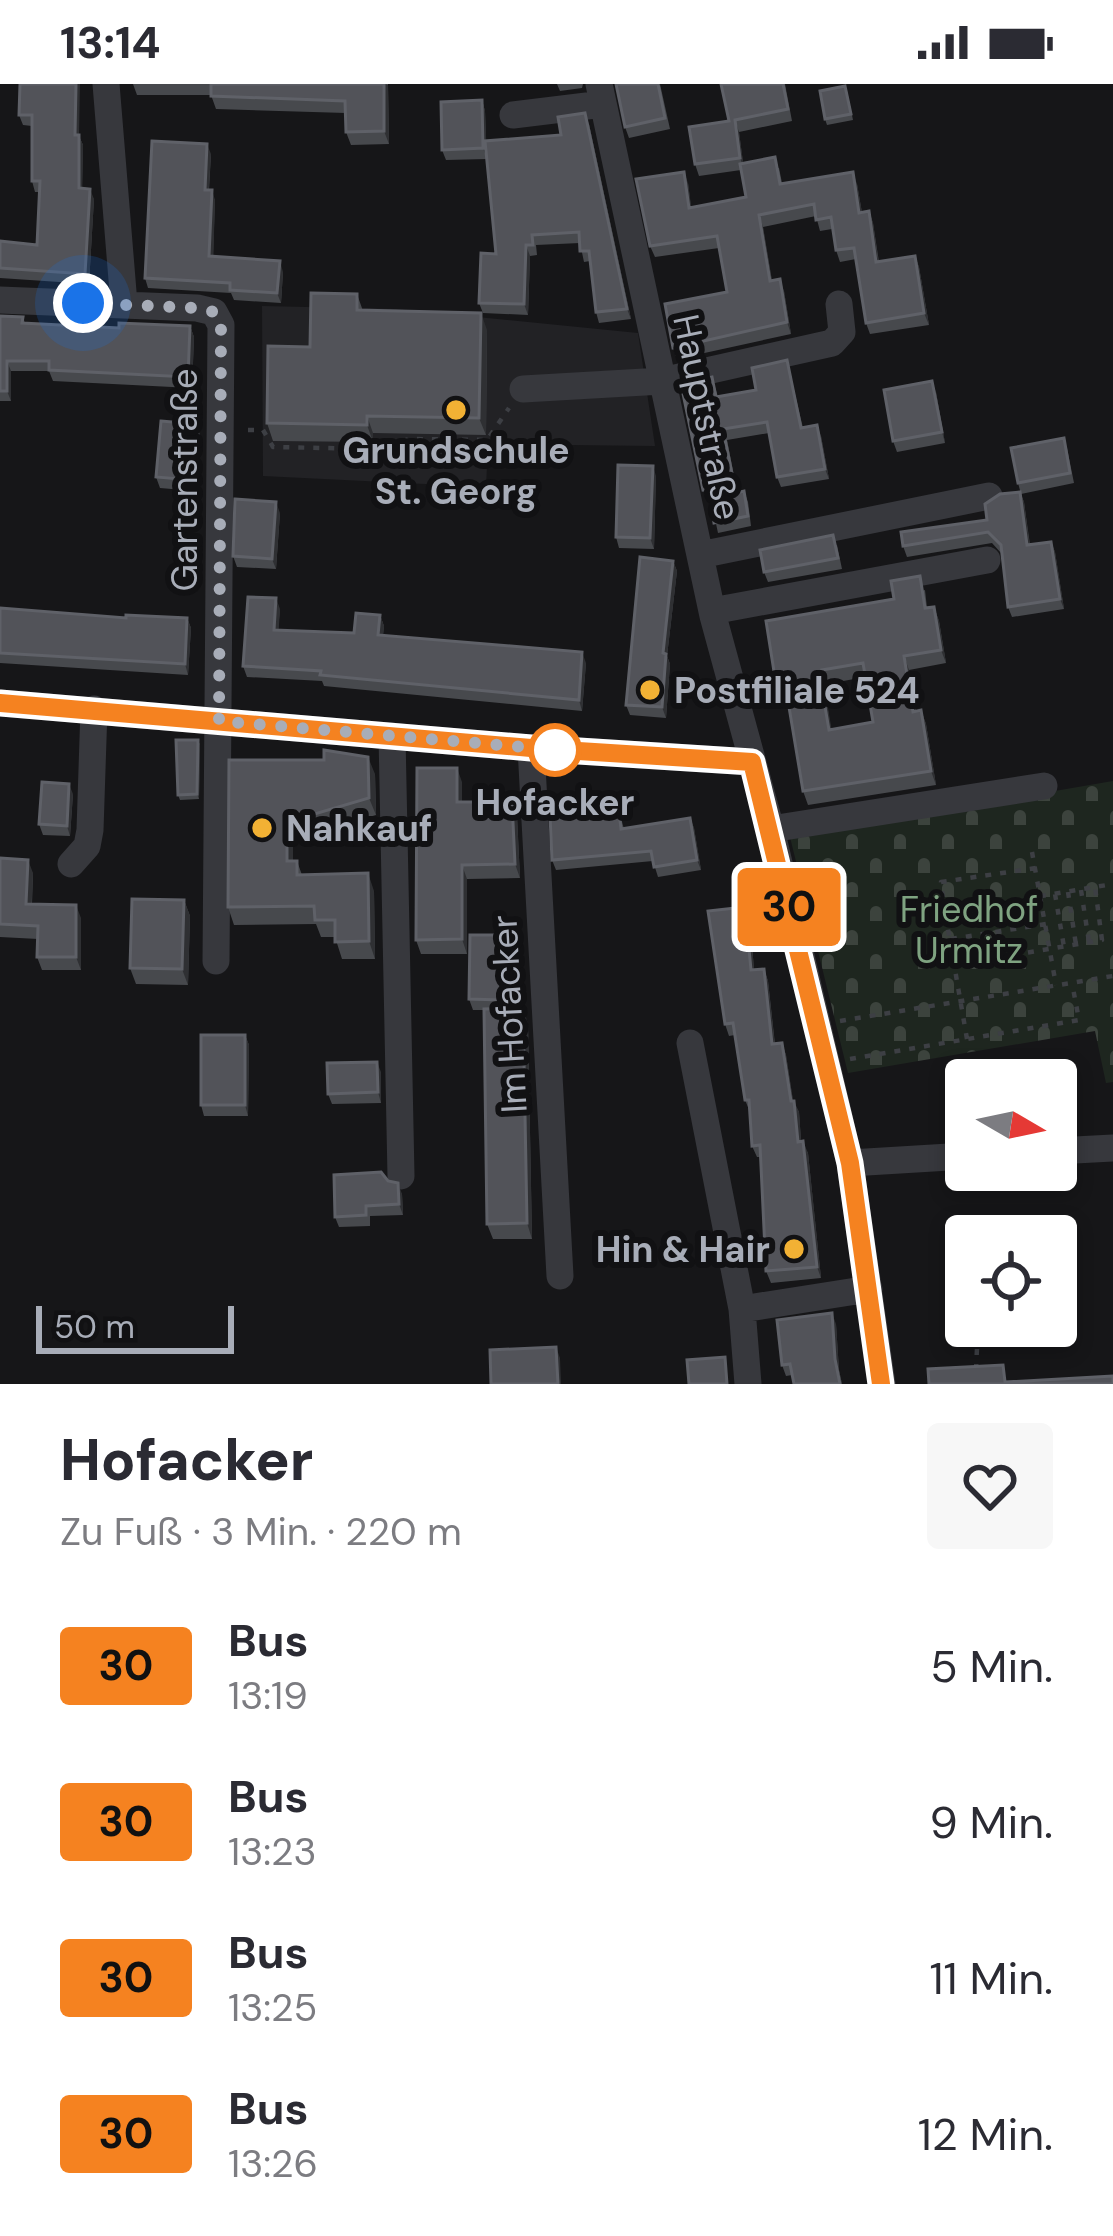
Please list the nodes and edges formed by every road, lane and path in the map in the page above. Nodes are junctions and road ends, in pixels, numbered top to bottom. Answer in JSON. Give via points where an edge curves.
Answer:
{"nodes":[{"id":1,"x":106,"y":84,"type":"edge"},
{"id":2,"x":601,"y":94,"type":"edge"},
{"id":3,"x":513,"y":115,"type":"dead end"},
{"id":4,"x":0,"y":300,"type":"edge"},
{"id":5,"x":124,"y":304,"type":"junction"},
{"id":6,"x":838,"y":304,"type":"dead end"},
{"id":7,"x":662,"y":381,"type":"junction"},
{"id":8,"x":523,"y":388,"type":"joint"},
{"id":9,"x":219,"y":430,"type":"junction"},
{"id":10,"x":989,"y":496,"type":"edge"},
{"id":11,"x":700,"y":555,"type":"junction"},
{"id":12,"x":987,"y":560,"type":"dead end"},
{"id":13,"x":712,"y":611,"type":"junction"},
{"id":14,"x":0,"y":703,"type":"edge"},
{"id":15,"x":94,"y":710,"type":"junction"},
{"id":16,"x":219,"y":721,"type":"junction"},
{"id":17,"x":392,"y":736,"type":"junction"},
{"id":18,"x":531,"y":748,"type":"junction"},
{"id":19,"x":752,"y":762,"type":"junction"},
{"id":20,"x":1044,"y":786,"type":"dead end"},
{"id":21,"x":770,"y":829,"type":"junction"},
{"id":22,"x":1032,"y":851,"type":"dead end"},
{"id":23,"x":71,"y":863,"type":"dead end"},
{"id":24,"x":1036,"y":868,"type":"junction"},
{"id":25,"x":1113,"y":884,"type":"edge"},
{"id":26,"x":1095,"y":887,"type":"junction"},
{"id":27,"x":1081,"y":890,"type":"junction"},
{"id":28,"x":1068,"y":892,"type":"junction"},
{"id":29,"x":1055,"y":894,"type":"junction"},
{"id":30,"x":1041,"y":896,"type":"junction"},
{"id":31,"x":945,"y":912,"type":"junction"},
{"id":32,"x":1046,"y":924,"type":"junction"},
{"id":33,"x":950,"y":939,"type":"junction"},
{"id":34,"x":1089,"y":942,"type":"junction"},
{"id":35,"x":1076,"y":945,"type":"junction"},
{"id":36,"x":1064,"y":947,"type":"junction"},
{"id":37,"x":1050,"y":950,"type":"junction"},
{"id":38,"x":216,"y":961,"type":"dead end"},
{"id":39,"x":954,"y":965,"type":"junction"},
{"id":40,"x":1113,"y":976,"type":"edge"},
{"id":41,"x":1072,"y":982,"type":"junction"},
{"id":42,"x":1056,"y":985,"type":"junction"},
{"id":43,"x":960,"y":1001,"type":"junction"},
{"id":44,"x":845,"y":1040,"type":"dead end"},
{"id":45,"x":967,"y":1040,"type":"junction"},
{"id":46,"x":690,"y":1043,"type":"dead end"},
{"id":47,"x":850,"y":1059,"type":"dead end"},
{"id":48,"x":1113,"y":1148,"type":"edge"},
{"id":49,"x":1077,"y":1150,"type":"edge"},
{"id":50,"x":945,"y":1157,"type":"edge"},
{"id":51,"x":850,"y":1163,"type":"junction"},
{"id":52,"x":401,"y":1176,"type":"dead end"},
{"id":53,"x":560,"y":1276,"type":"dead end"},
{"id":54,"x":869,"y":1289,"type":"junction"},
{"id":55,"x":742,"y":1310,"type":"junction"},
{"id":56,"x":977,"y":1347,"type":"edge"},
{"id":57,"x":975,"y":1374,"type":"edge"},
{"id":58,"x":748,"y":1384,"type":"edge"},
{"id":59,"x":881,"y":1384,"type":"edge"}],
"edges":[{"from":1,"to":5,"type":"street"},
{"from":2,"to":3,"type":"street"},
{"from":2,"to":7,"type":"street","name":"Hauptstraße"},
{"from":4,"to":5,"type":"street","name":"Gartenstraße"},
{"from":5,"to":9,"type":"street","name":"Gartenstraße","via":[[214,312],[221,325]]},
{"from":6,"to":7,"type":"street","via":[[842,332],[832,343]]},
{"from":7,"to":8,"type":"street"},
{"from":7,"to":11,"type":"street","name":"Hauptstraße"},
{"from":8,"to":9,"type":"path","via":[[487,440],[273,447],[263,430]]},
{"from":9,"to":16,"type":"street","name":"Gartenstraße"},
{"from":10,"to":11,"type":"street"},
{"from":11,"to":13,"type":"street","name":"Hauptstraße"},
{"from":12,"to":13,"type":"street"},
{"from":13,"to":19,"type":"street","name":"Hauptstraße"},
{"from":14,"to":15,"type":"street"},
{"from":15,"to":16,"type":"street"},
{"from":15,"to":23,"type":"street","via":[[87,846]]},
{"from":16,"to":17,"type":"street"},
{"from":16,"to":38,"type":"street","name":"Gartenstraße"},
{"from":17,"to":18,"type":"street"},
{"from":17,"to":52,"type":"street"},
{"from":18,"to":19,"type":"street"},
{"from":18,"to":53,"type":"street","name":"Im Hofacker"},
{"from":19,"to":21,"type":"street","name":"Hauptstraße"},
{"from":20,"to":21,"type":"street"},
{"from":21,"to":51,"type":"street","name":"Hauptstraße"},
{"from":22,"to":24,"type":"path"},
{"from":24,"to":30,"type":"path"},
{"from":24,"to":31,"type":"path","via":[[941,882]]},
{"from":25,"to":26,"type":"path"},
{"from":26,"to":27,"type":"path"},
{"from":26,"to":34,"type":"path","via":[[1102,940]]},
{"from":27,"to":28,"type":"path"},
{"from":27,"to":34,"type":"path"},
{"from":28,"to":29,"type":"path"},
{"from":28,"to":35,"type":"path"},
{"from":29,"to":30,"type":"path"},
{"from":29,"to":36,"type":"path"},
{"from":30,"to":31,"type":"path"},
{"from":30,"to":32,"type":"path"},
{"from":31,"to":33,"type":"path"},
{"from":32,"to":33,"type":"path"},
{"from":32,"to":37,"type":"path"},
{"from":33,"to":39,"type":"path"},
{"from":34,"to":35,"type":"path"},
{"from":35,"to":36,"type":"path"},
{"from":36,"to":37,"type":"path"},
{"from":37,"to":39,"type":"path"},
{"from":37,"to":42,"type":"path"},
{"from":39,"to":43,"type":"path"},
{"from":40,"to":41,"type":"path"},
{"from":41,"to":42,"type":"path"},
{"from":41,"to":45,"type":"path","via":[[1079,1020]]},
{"from":42,"to":43,"type":"path"},
{"from":43,"to":44,"type":"path","via":[[838,1021]]},
{"from":43,"to":45,"type":"path"},
{"from":45,"to":47,"type":"path"},
{"from":46,"to":55,"type":"street"},
{"from":48,"to":49,"type":"street"},
{"from":50,"to":51,"type":"street"},
{"from":51,"to":54,"type":"street","name":"Hauptstraße"},
{"from":54,"to":55,"type":"street"},
{"from":54,"to":59,"type":"street","name":"Hauptstraße"},
{"from":55,"to":58,"type":"street"},
{"from":56,"to":57,"type":"path"}]}
